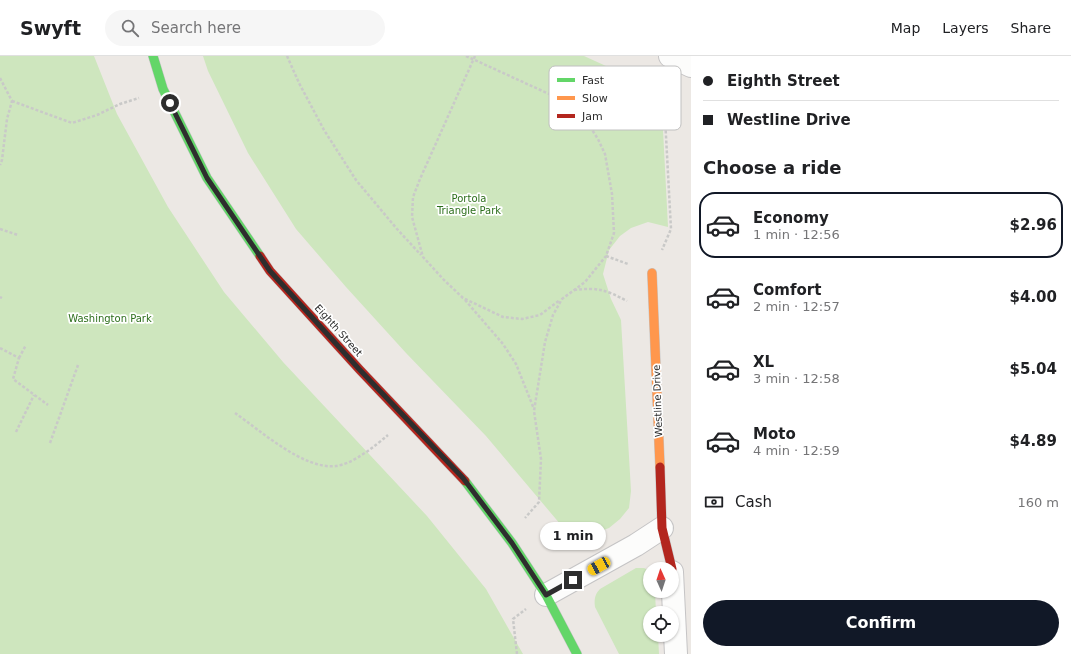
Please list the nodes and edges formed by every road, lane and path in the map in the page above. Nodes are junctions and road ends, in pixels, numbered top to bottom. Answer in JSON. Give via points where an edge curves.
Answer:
{"nodes":[{"id":1,"x":153,"y":56,"type":"edge"},
{"id":2,"x":287,"y":56,"type":"edge"},
{"id":3,"x":466,"y":56,"type":"edge"},
{"id":4,"x":670,"y":56,"type":"edge"},
{"id":5,"x":474,"y":58,"type":"edge"},
{"id":6,"x":691,"y":66,"type":"edge"},
{"id":7,"x":0,"y":78,"type":"edge"},
{"id":8,"x":163,"y":89,"type":"junction"},
{"id":9,"x":549,"y":94,"type":"edge"},
{"id":10,"x":12,"y":101,"type":"junction"},
{"id":11,"x":592,"y":130,"type":"edge"},
{"id":12,"x":666,"y":130,"type":"edge"},
{"id":13,"x":0,"y":165,"type":"edge"},
{"id":14,"x":0,"y":229,"type":"edge"},
{"id":15,"x":18,"y":235,"type":"dead end"},
{"id":16,"x":423,"y":257,"type":"junction"},
{"id":17,"x":652,"y":273,"type":"joint"},
{"id":18,"x":574,"y":290,"type":"junction"},
{"id":19,"x":463,"y":298,"type":"junction"},
{"id":20,"x":562,"y":299,"type":"junction"},
{"id":21,"x":654,"y":315,"type":"junction"},
{"id":22,"x":26,"y":345,"type":"dead end"},
{"id":23,"x":0,"y":348,"type":"edge"},
{"id":24,"x":19,"y":358,"type":"junction"},
{"id":25,"x":78,"y":365,"type":"dead end"},
{"id":26,"x":34,"y":395,"type":"junction"},
{"id":27,"x":48,"y":405,"type":"dead end"},
{"id":28,"x":534,"y":411,"type":"junction"},
{"id":29,"x":235,"y":413,"type":"dead end"},
{"id":30,"x":407,"y":420,"type":"junction"},
{"id":31,"x":16,"y":432,"type":"dead end"},
{"id":32,"x":50,"y":443,"type":"dead end"},
{"id":33,"x":662,"y":528,"type":"junction"},
{"id":34,"x":507,"y":536,"type":"junction"},
{"id":35,"x":670,"y":562,"type":"edge"},
{"id":36,"x":546,"y":595,"type":"junction"},
{"id":37,"x":673,"y":598,"type":"edge"},
{"id":38,"x":517,"y":654,"type":"edge"},
{"id":39,"x":577,"y":654,"type":"edge"},
{"id":40,"x":676,"y":654,"type":"edge"}],
"edges":[{"from":1,"to":8,"type":"main road","name":"Eighth Street"},
{"from":2,"to":16,"type":"path","via":[[324,130],[356,180]]},
{"from":3,"to":5,"type":"path"},
{"from":4,"to":6,"type":"street"},
{"from":5,"to":9,"type":"path"},
{"from":5,"to":16,"type":"path","via":[[413,197],[412,217]]},
{"from":7,"to":10,"type":"path"},
{"from":8,"to":10,"type":"path","via":[[72,123]]},
{"from":8,"to":30,"type":"main road","name":"Eighth Street","via":[[207,178],[270,271]]},
{"from":10,"to":13,"type":"path"},
{"from":11,"to":18,"type":"path","via":[[605,154],[612,194],[614,233],[606,256],[585,282]]},
{"from":12,"to":17,"type":"path","via":[[672,229]]},
{"from":14,"to":15,"type":"path"},
{"from":16,"to":19,"type":"path"},
{"from":17,"to":21,"type":"main road","name":"Westline Drive"},
{"from":18,"to":20,"type":"path"},
{"from":18,"to":21,"type":"path","via":[[603,290]]},
{"from":19,"to":20,"type":"path","via":[[503,317],[522,319],[540,315]]},
{"from":19,"to":28,"type":"path","via":[[503,344],[516,364]]},
{"from":20,"to":28,"type":"path","via":[[553,315],[545,342]]},
{"from":21,"to":33,"type":"main road","name":"Westline Drive"},
{"from":22,"to":24,"type":"path"},
{"from":23,"to":24,"type":"path"},
{"from":24,"to":26,"type":"path","via":[[13,379]]},
{"from":25,"to":32,"type":"path"},
{"from":26,"to":27,"type":"path"},
{"from":26,"to":31,"type":"path"},
{"from":28,"to":34,"type":"path","via":[[541,460],[539,502]]},
{"from":29,"to":30,"type":"path","via":[[303,460],[316,465],[336,466],[370,450]]},
{"from":30,"to":34,"type":"main road","name":"Eighth Street","via":[[463,478]]},
{"from":33,"to":35,"type":"main road","name":"Westline Drive"},
{"from":33,"to":36,"type":"street"},
{"from":34,"to":36,"type":"main road","name":"Eighth Street"},
{"from":36,"to":38,"type":"path","via":[[513,618]]},
{"from":36,"to":39,"type":"main road"},
{"from":37,"to":40,"type":"street","name":"Westline Drive"}]}
